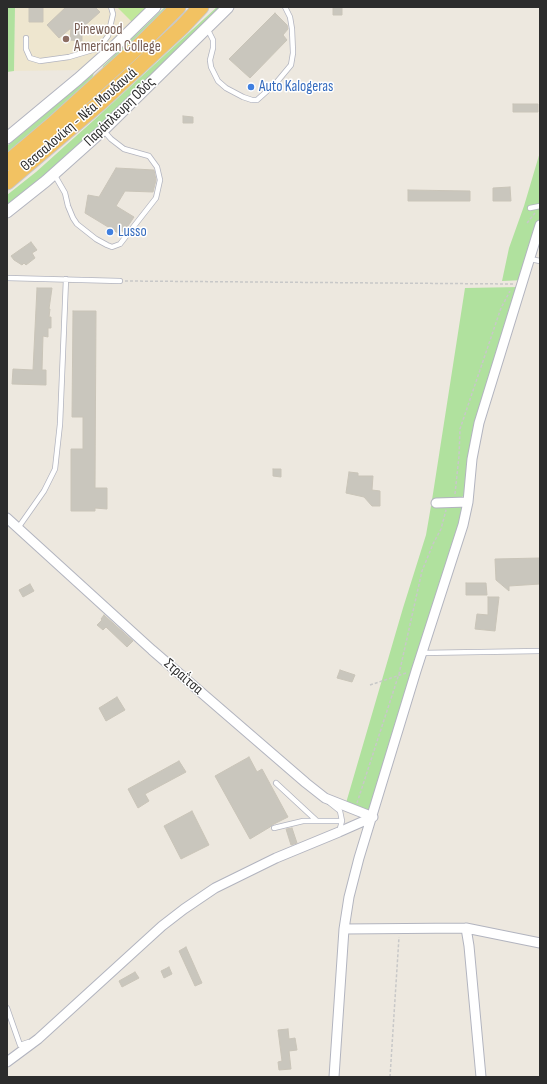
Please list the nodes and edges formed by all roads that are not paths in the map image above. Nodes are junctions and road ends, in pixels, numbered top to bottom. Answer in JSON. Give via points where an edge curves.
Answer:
{"nodes":[{"id":1,"x":111,"y":7,"type":"edge"},
{"id":2,"x":155,"y":7,"type":"edge"},
{"id":3,"x":178,"y":7,"type":"edge"},
{"id":4,"x":201,"y":7,"type":"edge"},
{"id":5,"x":209,"y":7,"type":"edge"},
{"id":6,"x":228,"y":7,"type":"edge"},
{"id":7,"x":285,"y":7,"type":"edge"},
{"id":8,"x":182,"y":27,"type":"junction"},
{"id":9,"x":207,"y":28,"type":"junction"},
{"id":10,"x":26,"y":38,"type":"dead end"},
{"id":11,"x":115,"y":46,"type":"junction"},
{"id":12,"x":99,"y":48,"type":"junction"},
{"id":13,"x":103,"y":130,"type":"junction"},
{"id":14,"x":7,"y":138,"type":"edge"},
{"id":15,"x":7,"y":163,"type":"edge"},
{"id":16,"x":54,"y":174,"type":"junction"},
{"id":17,"x":7,"y":182,"type":"edge"},
{"id":18,"x":530,"y":208,"type":"dead end"},
{"id":19,"x":539,"y":208,"type":"edge"},
{"id":20,"x":7,"y":212,"type":"edge"},
{"id":21,"x":540,"y":225,"type":"edge"},
{"id":22,"x":530,"y":259,"type":"junction"},
{"id":23,"x":540,"y":261,"type":"edge"},
{"id":24,"x":7,"y":278,"type":"edge"},
{"id":25,"x":66,"y":279,"type":"junction"},
{"id":26,"x":120,"y":281,"type":"road end"},
{"id":27,"x":468,"y":502,"type":"junction"},
{"id":28,"x":436,"y":503,"type":"dead end"},
{"id":29,"x":7,"y":518,"type":"edge"},
{"id":30,"x":18,"y":528,"type":"junction"},
{"id":31,"x":540,"y":651,"type":"edge"},
{"id":32,"x":422,"y":653,"type":"junction"},
{"id":33,"x":276,"y":783,"type":"dead end"},
{"id":34,"x":325,"y":798,"type":"junction"},
{"id":35,"x":372,"y":817,"type":"junction"},
{"id":36,"x":317,"y":821,"type":"junction"},
{"id":37,"x":342,"y":821,"type":"junction"},
{"id":38,"x":274,"y":828,"type":"dead end"},
{"id":39,"x":339,"y":832,"type":"junction"},
{"id":40,"x":466,"y":928,"type":"junction"},
{"id":41,"x":344,"y":929,"type":"junction"},
{"id":42,"x":540,"y":943,"type":"edge"},
{"id":43,"x":7,"y":1008,"type":"edge"},
{"id":44,"x":38,"y":1039,"type":"junction"},
{"id":45,"x":7,"y":1062,"type":"edge"},
{"id":46,"x":334,"y":1077,"type":"edge"},
{"id":47,"x":481,"y":1077,"type":"edge"}],
"edges":[{"from":1,"to":12,"type":"lane","via":[[113,14],[108,36]]},
{"from":2,"to":11,"type":"street"},
{"from":3,"to":15,"type":"highway","name":"Θεσσαλονίκη - Νέα Μουδανιά","via":[[141,44]]},
{"from":4,"to":8,"type":"highway","name":"Θεσσαλονίκη - Νέα Μουδανιά"},
{"from":5,"to":8,"type":"highway"},
{"from":6,"to":9,"type":"street","name":"Παράπλευρη Οδός"},
{"from":7,"to":9,"type":"lane","via":[[292,28],[291,65],[257,100],[243,97],[218,81],[211,66],[213,40]]},
{"from":8,"to":17,"type":"highway","name":"Θεσσαλονίκη - Νέα Μουδανιά","via":[[102,102]]},
{"from":9,"to":13,"type":"street","name":"Παράπλευρη Οδός"},
{"from":10,"to":12,"type":"lane","via":[[26,49],[30,58],[40,60],[69,57]]},
{"from":11,"to":12,"type":"lane","via":[[109,49]]},
{"from":11,"to":14,"type":"street"},
{"from":13,"to":16,"type":"street","name":"Παράπλευρη Οδός"},
{"from":13,"to":16,"type":"lane","via":[[124,149],[150,156],[157,167],[160,180],[156,198],[120,244],[112,247],[107,245],[77,224],[69,210],[65,193]]},
{"from":16,"to":20,"type":"street","name":"Παράπλευρη Οδός"},
{"from":18,"to":19,"type":"lane"},
{"from":21,"to":22,"type":"street"},
{"from":22,"to":23,"type":"lane"},
{"from":22,"to":27,"type":"street","via":[[517,284],[475,440]]},
{"from":24,"to":25,"type":"lane"},
{"from":25,"to":26,"type":"lane"},
{"from":25,"to":30,"type":"lane","via":[[56,469]]},
{"from":27,"to":28,"type":"street"},
{"from":27,"to":32,"type":"street"},
{"from":29,"to":30,"type":"street","name":"Στραΐτσα"},
{"from":30,"to":34,"type":"street","name":"Στραΐτσα","via":[[152,650]]},
{"from":31,"to":32,"type":"lane"},
{"from":32,"to":35,"type":"street"},
{"from":33,"to":36,"type":"lane"},
{"from":34,"to":35,"type":"street","name":"Στραΐτσα"},
{"from":34,"to":37,"type":"lane","via":[[340,811]]},
{"from":35,"to":39,"type":"street"},
{"from":35,"to":41,"type":"street","via":[[349,897]]},
{"from":36,"to":37,"type":"lane"},
{"from":36,"to":38,"type":"lane","via":[[303,820]]},
{"from":37,"to":39,"type":"lane"},
{"from":39,"to":44,"type":"street","via":[[276,858],[215,888],[184,909]]},
{"from":40,"to":41,"type":"street"},
{"from":40,"to":42,"type":"street"},
{"from":40,"to":47,"type":"street"},
{"from":41,"to":46,"type":"street"},
{"from":43,"to":44,"type":"lane","via":[[20,1045]]},
{"from":44,"to":45,"type":"street"}]}
